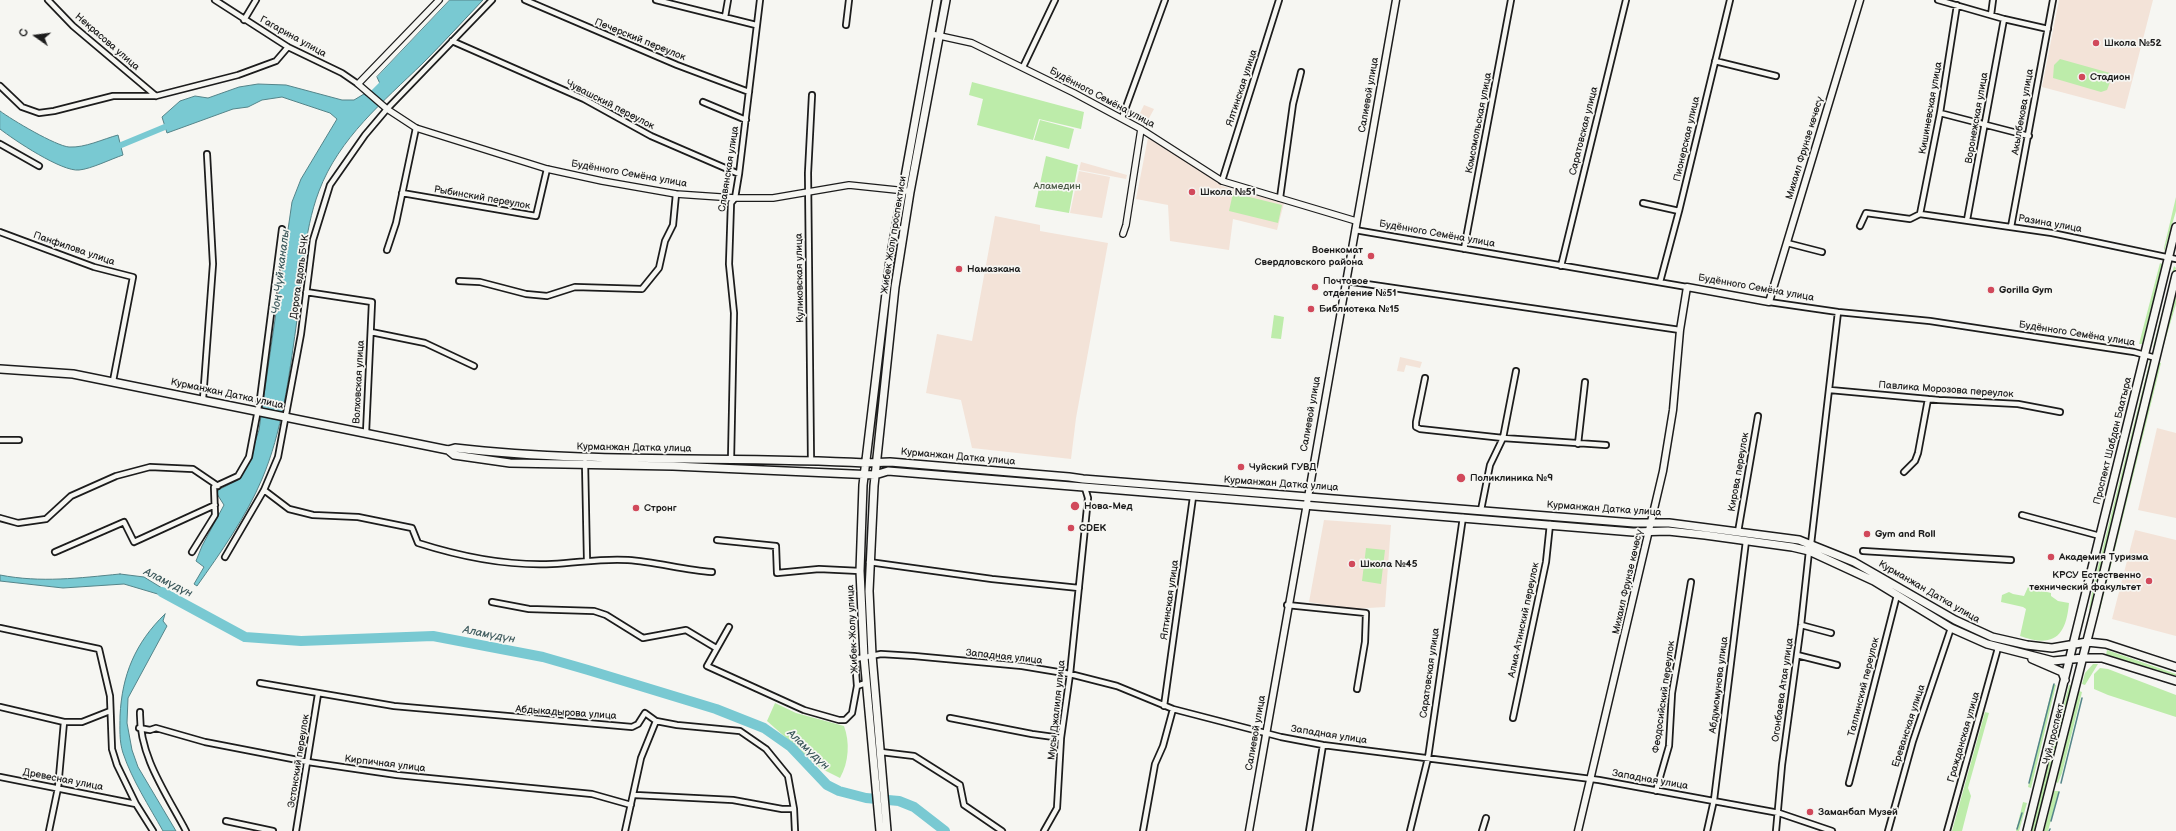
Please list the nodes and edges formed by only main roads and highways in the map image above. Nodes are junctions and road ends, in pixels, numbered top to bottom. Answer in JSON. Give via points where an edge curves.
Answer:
{"nodes":[{"id":1,"x":937,"y":0,"type":"edge"},
{"id":2,"x":946,"y":0,"type":"edge"},
{"id":3,"x":1396,"y":0,"type":"edge"},
{"id":4,"x":1860,"y":0,"type":"edge"},
{"id":5,"x":2176,"y":227,"type":"edge"},
{"id":6,"x":2172,"y":258,"type":"edge"},
{"id":7,"x":2176,"y":275,"type":"edge"},
{"id":8,"x":1687,"y":286,"type":"joint"},
{"id":9,"x":1769,"y":302,"type":"joint"},
{"id":10,"x":0,"y":369,"type":"edge"},
{"id":11,"x":585,"y":461,"type":"junction"},
{"id":12,"x":865,"y":464,"type":"junction"},
{"id":13,"x":876,"y":464,"type":"junction"},
{"id":14,"x":864,"y":474,"type":"junction"},
{"id":15,"x":875,"y":474,"type":"junction"},
{"id":16,"x":1307,"y":496,"type":"junction"},
{"id":17,"x":1306,"y":505,"type":"junction"},
{"id":18,"x":1652,"y":523,"type":"junction"},
{"id":19,"x":1650,"y":532,"type":"junction"},
{"id":20,"x":1810,"y":548,"type":"junction"},
{"id":21,"x":2087,"y":642,"type":"junction"},
{"id":22,"x":2074,"y":643,"type":"junction"},
{"id":23,"x":2025,"y":656,"type":"junction"},
{"id":24,"x":2083,"y":658,"type":"junction"},
{"id":25,"x":2070,"y":660,"type":"junction"},
{"id":26,"x":2176,"y":667,"type":"edge"},
{"id":27,"x":2176,"y":681,"type":"edge"},
{"id":28,"x":2065,"y":682,"type":"junction"},
{"id":29,"x":880,"y":782,"type":"junction"},
{"id":30,"x":883,"y":820,"type":"junction"},
{"id":31,"x":880,"y":831,"type":"edge"},
{"id":32,"x":886,"y":831,"type":"edge"},
{"id":33,"x":1248,"y":831,"type":"edge"},
{"id":34,"x":1578,"y":831,"type":"edge"},
{"id":35,"x":2028,"y":831,"type":"edge"},
{"id":36,"x":2039,"y":831,"type":"edge"}],
"edges":[{"from":1,"to":12,"type":"main road","name":"Жибек Жолу проспектиси","via":[[901,190],[881,324]]},
{"from":2,"to":13,"type":"main road","name":"Жибек Жолу проспектиси","via":[[895,287]]},
{"from":3,"to":16,"type":"main road","name":"Салиевой улица"},
{"from":4,"to":9,"type":"main road","name":"Михаил Фрунзе көчөсү"},
{"from":5,"to":6,"type":"main road","name":"Проспект Шабдан Баатыра"},
{"from":6,"to":22,"type":"main road","name":"Проспект Шабдан Баатыра","via":[[2144,355]]},
{"from":7,"to":21,"type":"main road"},
{"from":8,"to":9,"type":"main road","name":"Будённого Семёна улица"},
{"from":8,"to":18,"type":"main road","name":"Михаил Фрунзе көчөсү","via":[[1680,330],[1673,410]]},
{"from":10,"to":11,"type":"main road","name":"Курманжан Датка улица","via":[[73,374],[114,381],[448,450],[455,448]]},
{"from":11,"to":12,"type":"main road","name":"Курманжан Датка улица","via":[[731,460]]},
{"from":11,"to":14,"type":"main road","name":"Курманжан Датка улица"},
{"from":12,"to":13,"type":"main road","name":"Курманжан Датка улица"},
{"from":12,"to":14,"type":"main road","name":"Жибек Жолу проспектиси"},
{"from":13,"to":15,"type":"main road","name":"Жибек Жолу проспектиси"},
{"from":13,"to":16,"type":"main road","name":"Курманжан Датка улица","via":[[890,462],[1069,476],[1083,480]]},
{"from":14,"to":15,"type":"main road","name":"Курманжан Датка улица"},
{"from":14,"to":29,"type":"main road","name":"Жибек-Жолу улица","via":[[860,571],[864,657]]},
{"from":15,"to":17,"type":"main road","name":"Курманжан Датка улица","via":[[888,472]]},
{"from":15,"to":29,"type":"main road","name":"Жибек-Жолу улица","via":[[869,562],[872,655],[881,752]]},
{"from":16,"to":17,"type":"main road","name":"Салиевой улица"},
{"from":16,"to":18,"type":"main road","name":"Курманжан Датка улица"},
{"from":17,"to":19,"type":"main road","name":"Курманжан Датка улица"},
{"from":17,"to":33,"type":"main road","name":"Салиевой улица"},
{"from":18,"to":19,"type":"main road","name":"Михаил Фрунзе көчөсү"},
{"from":18,"to":20,"type":"main road","name":"Курманжан Датка улица","via":[[1793,539]]},
{"from":19,"to":20,"type":"main road","name":"Курманжан Датка улица","via":[[1668,531]]},
{"from":19,"to":34,"type":"main road","name":"Михаил Фрунзе көчөсү"},
{"from":20,"to":22,"type":"main road","name":"Курманжан Датка улица","via":[[1866,568],[1955,620],[1992,637],[2052,648]]},
{"from":20,"to":23,"type":"main road","name":"Курманжан Датка улица","via":[[1897,594],[1951,628],[1998,648]]},
{"from":21,"to":22,"type":"main road","name":"Курманжан Датка улица"},
{"from":21,"to":24,"type":"main road","name":"Чуй проспект"},
{"from":21,"to":26,"type":"main road","name":"Курманжан Датка улица","via":[[2106,644]]},
{"from":22,"to":25,"type":"main road","name":"Проспект Шабдан Баатыра"},
{"from":23,"to":25,"type":"main road","name":"Курманжан Датка улица","via":[[2053,661]]},
{"from":23,"to":28,"type":"main road","via":[[2062,672]]},
{"from":24,"to":25,"type":"main road","name":"Курманжан Датка улица"},
{"from":24,"to":27,"type":"main road","name":"Курманжан Датка улица","via":[[2102,658]]},
{"from":24,"to":36,"type":"main road","name":"Чуй проспект"},
{"from":25,"to":28,"type":"main road","name":"Чуй проспект"},
{"from":28,"to":35,"type":"main road","name":"Чуй проспект"},
{"from":29,"to":30,"type":"main road"},
{"from":30,"to":31,"type":"main road"},
{"from":30,"to":32,"type":"main road"}]}
